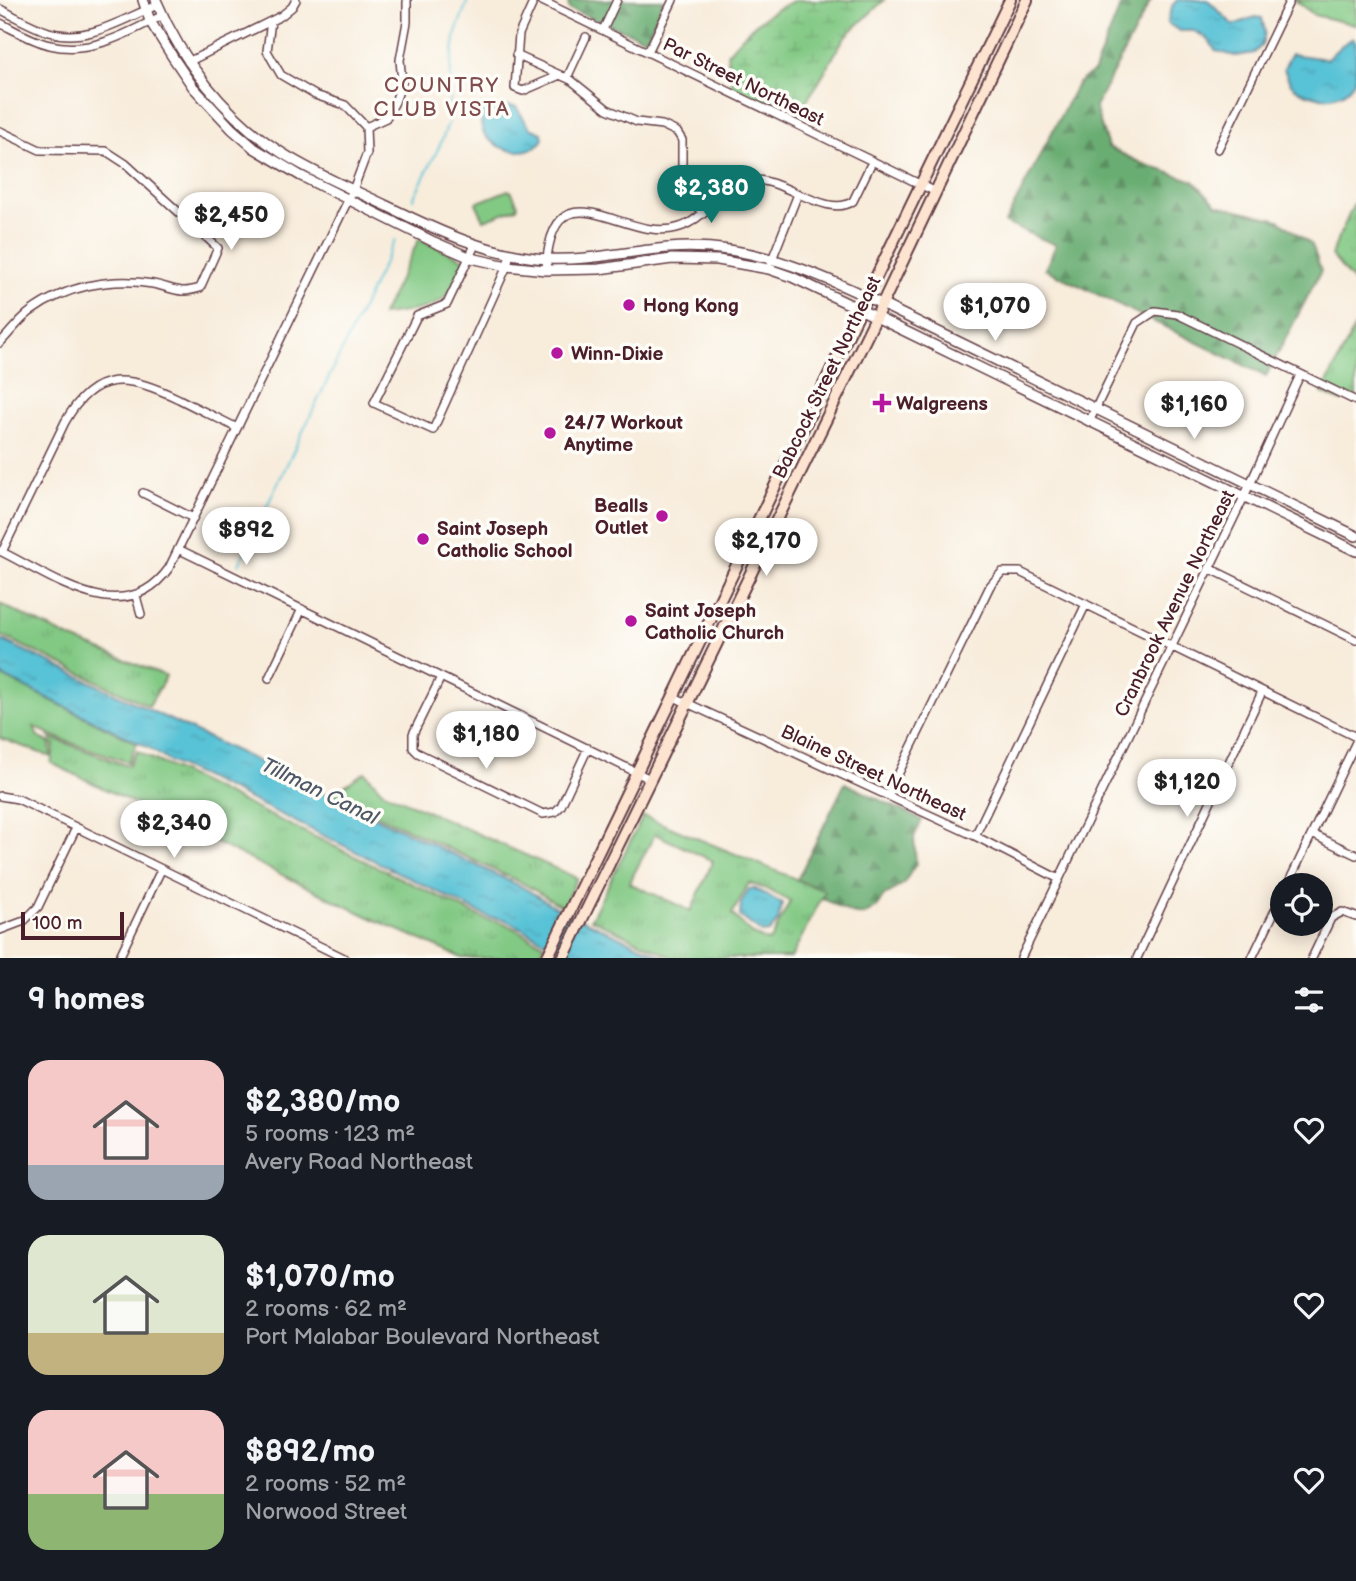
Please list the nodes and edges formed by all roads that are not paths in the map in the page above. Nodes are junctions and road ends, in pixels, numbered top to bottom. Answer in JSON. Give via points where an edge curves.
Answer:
{"nodes":[{"id":1,"x":296,"y":0,"type":"edge"},
{"id":2,"x":407,"y":0,"type":"edge"},
{"id":3,"x":540,"y":0,"type":"edge"},
{"id":4,"x":617,"y":0,"type":"edge"},
{"id":5,"x":673,"y":0,"type":"edge"},
{"id":6,"x":1010,"y":0,"type":"edge"},
{"id":7,"x":1027,"y":0,"type":"edge"},
{"id":8,"x":1290,"y":0,"type":"edge"},
{"id":9,"x":157,"y":2,"type":"edge"},
{"id":10,"x":145,"y":5,"type":"edge"},
{"id":11,"x":532,"y":5,"type":"dead end"},
{"id":12,"x":0,"y":9,"type":"edge"},
{"id":13,"x":163,"y":15,"type":"junction"},
{"id":14,"x":150,"y":21,"type":"junction"},
{"id":15,"x":271,"y":21,"type":"junction"},
{"id":16,"x":0,"y":23,"type":"edge"},
{"id":17,"x":603,"y":30,"type":"junction"},
{"id":18,"x":586,"y":37,"type":"dead end"},
{"id":19,"x":648,"y":52,"type":"junction"},
{"id":20,"x":516,"y":55,"type":"junction"},
{"id":21,"x":188,"y":62,"type":"junction"},
{"id":22,"x":563,"y":77,"type":"junction"},
{"id":23,"x":366,"y":127,"type":"junction"},
{"id":24,"x":0,"y":131,"type":"edge"},
{"id":25,"x":1218,"y":149,"type":"dead end"},
{"id":26,"x":870,"y":166,"type":"dead end"},
{"id":27,"x":922,"y":185,"type":"junction"},
{"id":28,"x":353,"y":190,"type":"junction"},
{"id":29,"x":934,"y":191,"type":"junction"},
{"id":30,"x":798,"y":194,"type":"junction"},
{"id":31,"x":348,"y":199,"type":"junction"},
{"id":32,"x":703,"y":214,"type":"junction"},
{"id":33,"x":475,"y":245,"type":"junction"},
{"id":34,"x":510,"y":253,"type":"junction"},
{"id":35,"x":471,"y":258,"type":"junction"},
{"id":36,"x":547,"y":258,"type":"junction"},
{"id":37,"x":772,"y":258,"type":"junction"},
{"id":38,"x":507,"y":266,"type":"junction"},
{"id":39,"x":769,"y":269,"type":"junction"},
{"id":40,"x":547,"y":270,"type":"junction"},
{"id":41,"x":867,"y":297,"type":"junction"},
{"id":42,"x":882,"y":304,"type":"junction"},
{"id":43,"x":861,"y":310,"type":"junction"},
{"id":44,"x":876,"y":317,"type":"junction"},
{"id":45,"x":0,"y":343,"type":"edge"},
{"id":46,"x":1300,"y":375,"type":"junction"},
{"id":47,"x":1356,"y":401,"type":"edge"},
{"id":48,"x":1095,"y":409,"type":"junction"},
{"id":49,"x":1089,"y":422,"type":"junction"},
{"id":50,"x":237,"y":428,"type":"junction"},
{"id":51,"x":1249,"y":484,"type":"junction"},
{"id":52,"x":143,"y":493,"type":"dead end"},
{"id":53,"x":1244,"y":497,"type":"junction"},
{"id":54,"x":193,"y":518,"type":"junction"},
{"id":55,"x":1356,"y":536,"type":"edge"},
{"id":56,"x":178,"y":549,"type":"junction"},
{"id":57,"x":1,"y":551,"type":"edge"},
{"id":58,"x":1356,"y":551,"type":"edge"},
{"id":59,"x":1209,"y":568,"type":"junction"},
{"id":60,"x":136,"y":596,"type":"junction"},
{"id":61,"x":1086,"y":604,"type":"junction"},
{"id":62,"x":302,"y":610,"type":"junction"},
{"id":63,"x":141,"y":614,"type":"dead end"},
{"id":64,"x":1356,"y":640,"type":"edge"},
{"id":65,"x":1171,"y":646,"type":"junction"},
{"id":66,"x":441,"y":677,"type":"junction"},
{"id":67,"x":269,"y":678,"type":"dead end"},
{"id":68,"x":1262,"y":692,"type":"junction"},
{"id":69,"x":674,"y":697,"type":"junction"},
{"id":70,"x":687,"y":703,"type":"junction"},
{"id":71,"x":1356,"y":740,"type":"edge"},
{"id":72,"x":588,"y":748,"type":"junction"},
{"id":73,"x":637,"y":773,"type":"junction"},
{"id":74,"x":650,"y":779,"type":"junction"},
{"id":75,"x":888,"y":795,"type":"junction"},
{"id":76,"x":0,"y":796,"type":"edge"},
{"id":77,"x":76,"y":828,"type":"junction"},
{"id":78,"x":1312,"y":834,"type":"junction"},
{"id":79,"x":975,"y":836,"type":"junction"},
{"id":80,"x":1356,"y":855,"type":"edge"},
{"id":81,"x":592,"y":864,"type":"junction"},
{"id":82,"x":161,"y":870,"type":"junction"},
{"id":83,"x":606,"y":871,"type":"junction"},
{"id":84,"x":1293,"y":873,"type":"edge"},
{"id":85,"x":1059,"y":879,"type":"junction"},
{"id":86,"x":1356,"y":917,"type":"edge"},
{"id":87,"x":1270,"y":921,"type":"edge"},
{"id":88,"x":0,"y":930,"type":"edge"},
{"id":89,"x":122,"y":957,"type":"edge"},
{"id":90,"x":344,"y":958,"type":"edge"},
{"id":91,"x":547,"y":958,"type":"edge"},
{"id":92,"x":563,"y":958,"type":"edge"},
{"id":93,"x":1021,"y":958,"type":"edge"},
{"id":94,"x":1137,"y":958,"type":"edge"},
{"id":95,"x":1252,"y":958,"type":"edge"},
{"id":96,"x":1312,"y":958,"type":"edge"}],
"edges":[{"from":1,"to":15,"type":"street"},
{"from":2,"to":23,"type":"street","via":[[402,82],[386,118]]},
{"from":3,"to":17,"type":"street","name":"Par Street Northeast"},
{"from":4,"to":17,"type":"street"},
{"from":5,"to":19,"type":"street"},
{"from":6,"to":27,"type":"main road","name":"Babcock Street Northeast"},
{"from":7,"to":29,"type":"main road","name":"Babcock Street Northeast"},
{"from":8,"to":25,"type":"street"},
{"from":9,"to":10,"type":"street"},
{"from":9,"to":13,"type":"street"},
{"from":10,"to":12,"type":"street","via":[[95,32],[73,35],[51,33]]},
{"from":10,"to":14,"type":"street"},
{"from":11,"to":20,"type":"street","via":[[519,34]]},
{"from":13,"to":14,"type":"street"},
{"from":13,"to":21,"type":"street"},
{"from":14,"to":16,"type":"street","via":[[107,42],[81,47],[47,44]]},
{"from":14,"to":31,"type":"street","via":[[193,87],[232,129],[279,164]]},
{"from":15,"to":21,"type":"street"},
{"from":15,"to":23,"type":"street","via":[[267,51],[281,75],[315,95],[345,105]]},
{"from":17,"to":19,"type":"street","name":"Par Street Northeast"},
{"from":18,"to":22,"type":"street"},
{"from":19,"to":27,"type":"street","name":"Par Street Northeast"},
{"from":20,"to":22,"type":"street"},
{"from":20,"to":22,"type":"street","via":[[518,90]]},
{"from":21,"to":28,"type":"street","via":[[220,102],[261,139]]},
{"from":22,"to":32,"type":"street","via":[[607,109],[680,134],[682,182]]},
{"from":23,"to":28,"type":"street","via":[[367,153]]},
{"from":24,"to":45,"type":"street","via":[[40,150],[106,151],[218,248],[200,288],[186,293],[154,284],[114,281],[63,292],[29,313]]},
{"from":26,"to":30,"type":"street","via":[[848,205],[831,205]]},
{"from":27,"to":29,"type":"street","name":"Par Street Northeast"},
{"from":27,"to":41,"type":"main road","name":"Babcock Street Northeast"},
{"from":28,"to":31,"type":"street"},
{"from":28,"to":33,"type":"street"},
{"from":29,"to":42,"type":"main road","name":"Babcock Street Northeast"},
{"from":30,"to":32,"type":"street","via":[[752,180],[736,186]]},
{"from":30,"to":37,"type":"street"},
{"from":31,"to":35,"type":"street"},
{"from":31,"to":50,"type":"street"},
{"from":32,"to":36,"type":"street","via":[[681,227],[658,231],[596,212],[574,213],[552,233]]},
{"from":33,"to":34,"type":"street"},
{"from":33,"to":35,"type":"street"},
{"from":34,"to":36,"type":"street"},
{"from":34,"to":38,"type":"street"},
{"from":35,"to":38,"type":"street"},
{"from":35,"to":38,"type":"street","via":[[447,304],[416,316],[374,404],[432,430]]},
{"from":36,"to":37,"type":"street","via":[[673,248],[719,249]]},
{"from":36,"to":40,"type":"street"},
{"from":37,"to":39,"type":"street"},
{"from":37,"to":41,"type":"street"},
{"from":38,"to":40,"type":"street"},
{"from":39,"to":40,"type":"street","via":[[718,260],[672,259],[600,269]]},
{"from":39,"to":43,"type":"street"},
{"from":41,"to":42,"type":"street"},
{"from":41,"to":43,"type":"main road","name":"Babcock Street Northeast"},
{"from":42,"to":44,"type":"main road","name":"Babcock Street Northeast"},
{"from":42,"to":48,"type":"street"},
{"from":43,"to":44,"type":"street"},
{"from":43,"to":69,"type":"main road","name":"Babcock Street Northeast"},
{"from":44,"to":49,"type":"street"},
{"from":44,"to":70,"type":"main road","name":"Babcock Street Northeast"},
{"from":46,"to":47,"type":"street"},
{"from":46,"to":48,"type":"street","via":[[1177,314],[1155,311],[1137,323]]},
{"from":46,"to":51,"type":"street","name":"Cranbrook Avenue Northeast"},
{"from":48,"to":49,"type":"street"},
{"from":48,"to":51,"type":"street"},
{"from":49,"to":53,"type":"street"},
{"from":50,"to":54,"type":"street"},
{"from":50,"to":57,"type":"street","via":[[149,385],[107,383],[88,391],[75,403]]},
{"from":51,"to":53,"type":"street","name":"Cranbrook Avenue Northeast"},
{"from":51,"to":55,"type":"street"},
{"from":52,"to":54,"type":"street"},
{"from":53,"to":58,"type":"street"},
{"from":53,"to":59,"type":"street","name":"Cranbrook Avenue Northeast"},
{"from":54,"to":56,"type":"street"},
{"from":56,"to":60,"type":"street","via":[[161,580]]},
{"from":56,"to":62,"type":"street"},
{"from":57,"to":60,"type":"street","via":[[87,594],[107,600]]},
{"from":59,"to":64,"type":"street"},
{"from":59,"to":65,"type":"street","name":"Cranbrook Avenue Northeast"},
{"from":60,"to":63,"type":"street"},
{"from":61,"to":65,"type":"street"},
{"from":61,"to":75,"type":"street","via":[[1020,572],[1002,572],[990,586]]},
{"from":61,"to":79,"type":"street"},
{"from":62,"to":66,"type":"street"},
{"from":62,"to":67,"type":"street"},
{"from":65,"to":68,"type":"street"},
{"from":65,"to":85,"type":"street","name":"Cranbrook Avenue Northeast"},
{"from":66,"to":72,"type":"street"},
{"from":66,"to":72,"type":"street","via":[[413,734],[413,748],[530,808],[543,814],[561,806]]},
{"from":68,"to":71,"type":"street"},
{"from":68,"to":94,"type":"street"},
{"from":69,"to":70,"type":"street","name":"Blaine Street Northeast"},
{"from":69,"to":73,"type":"main road","name":"Babcock Street Northeast"},
{"from":70,"to":74,"type":"main road","name":"Babcock Street Northeast"},
{"from":70,"to":75,"type":"street","name":"Blaine Street Northeast"},
{"from":71,"to":78,"type":"street"},
{"from":72,"to":73,"type":"street"},
{"from":73,"to":74,"type":"street"},
{"from":73,"to":81,"type":"main road","name":"Babcock Street Northeast"},
{"from":74,"to":83,"type":"main road","name":"Babcock Street Northeast"},
{"from":75,"to":79,"type":"street","name":"Blaine Street Northeast"},
{"from":76,"to":77,"type":"street","via":[[18,799]]},
{"from":77,"to":82,"type":"street"},
{"from":77,"to":88,"type":"street","via":[[32,915]]},
{"from":78,"to":80,"type":"street"},
{"from":78,"to":84,"type":"street"},
{"from":79,"to":85,"type":"street","name":"Blaine Street Northeast"},
{"from":81,"to":83,"type":"main road"},
{"from":81,"to":91,"type":"main road","name":"Babcock Street Northeast"},
{"from":82,"to":89,"type":"street"},
{"from":82,"to":90,"type":"street"},
{"from":83,"to":92,"type":"main road","name":"Babcock Street Northeast"},
{"from":85,"to":93,"type":"street","name":"Cranbrook Avenue Northeast"},
{"from":86,"to":96,"type":"street","via":[[1342,912],[1331,918]]},
{"from":87,"to":95,"type":"street"}]}
